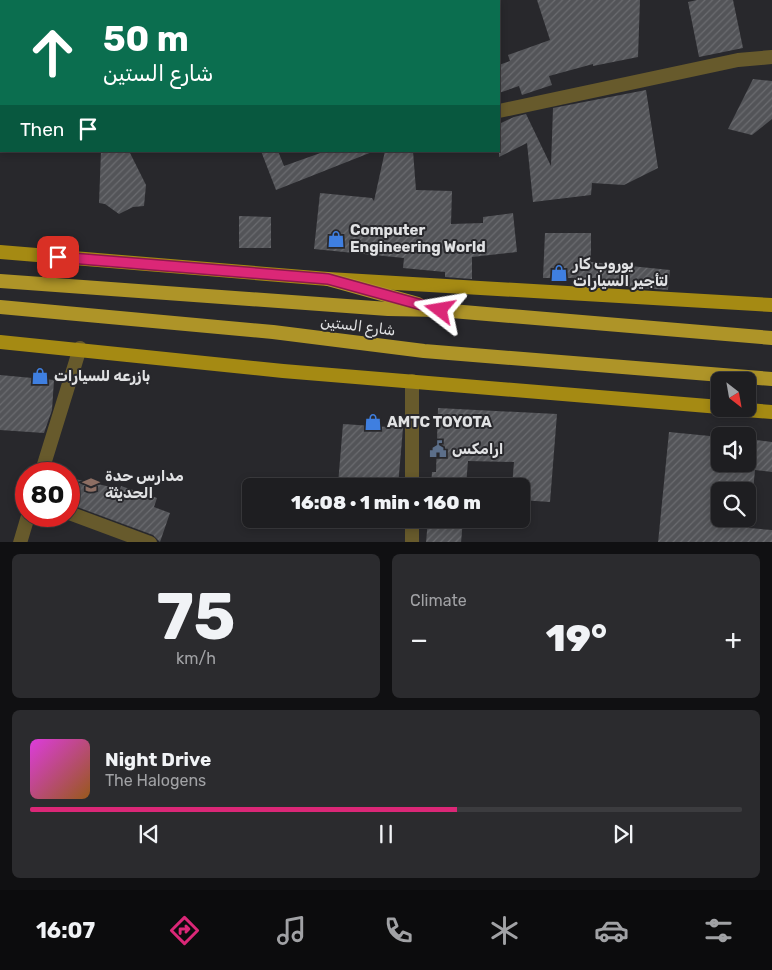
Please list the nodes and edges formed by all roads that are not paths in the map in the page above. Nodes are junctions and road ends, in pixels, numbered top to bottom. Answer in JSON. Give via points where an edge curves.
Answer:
{"nodes":[{"id":1,"x":772,"y":57,"type":"edge"},
{"id":2,"x":500,"y":111,"type":"edge"},
{"id":3,"x":0,"y":252,"type":"edge"},
{"id":4,"x":328,"y":279,"type":"junction"},
{"id":5,"x":0,"y":281,"type":"edge"},
{"id":6,"x":772,"y":304,"type":"edge"},
{"id":7,"x":0,"y":307,"type":"edge"},
{"id":8,"x":440,"y":310,"type":"junction"},
{"id":9,"x":772,"y":338,"type":"edge"},
{"id":10,"x":0,"y":342,"type":"edge"},
{"id":11,"x":80,"y":348,"type":"junction"},
{"id":12,"x":772,"y":379,"type":"edge"},
{"id":13,"x":412,"y":381,"type":"junction"},
{"id":14,"x":711,"y":407,"type":"edge"},
{"id":15,"x":756,"y":411,"type":"edge"},
{"id":16,"x":772,"y":412,"type":"edge"},
{"id":17,"x":45,"y":462,"type":"edge"},
{"id":18,"x":412,"y":478,"type":"edge"},
{"id":19,"x":80,"y":516,"type":"edge"},
{"id":20,"x":25,"y":527,"type":"edge"},
{"id":21,"x":412,"y":528,"type":"edge"},
{"id":22,"x":20,"y":542,"type":"edge"},
{"id":23,"x":150,"y":542,"type":"edge"},
{"id":24,"x":412,"y":542,"type":"edge"}],
"edges":[{"from":1,"to":2,"type":"street","via":[[738,60]]},
{"from":3,"to":4,"type":"main road"},
{"from":4,"to":6,"type":"main road"},
{"from":4,"to":8,"type":"highway"},
{"from":5,"to":8,"type":"highway","name":"شارع الستين"},
{"from":7,"to":12,"type":"highway","name":"شارع الستين","via":[[273,332],[424,351]]},
{"from":8,"to":9,"type":"highway","name":"شارع الستين"},
{"from":10,"to":11,"type":"main road"},
{"from":11,"to":13,"type":"main road","via":[[283,371]]},
{"from":11,"to":17,"type":"street"},
{"from":13,"to":14,"type":"main road"},
{"from":13,"to":18,"type":"street"},
{"from":15,"to":16,"type":"main road"},
{"from":19,"to":23,"type":"street"},
{"from":20,"to":22,"type":"street"},
{"from":21,"to":24,"type":"street"}]}
